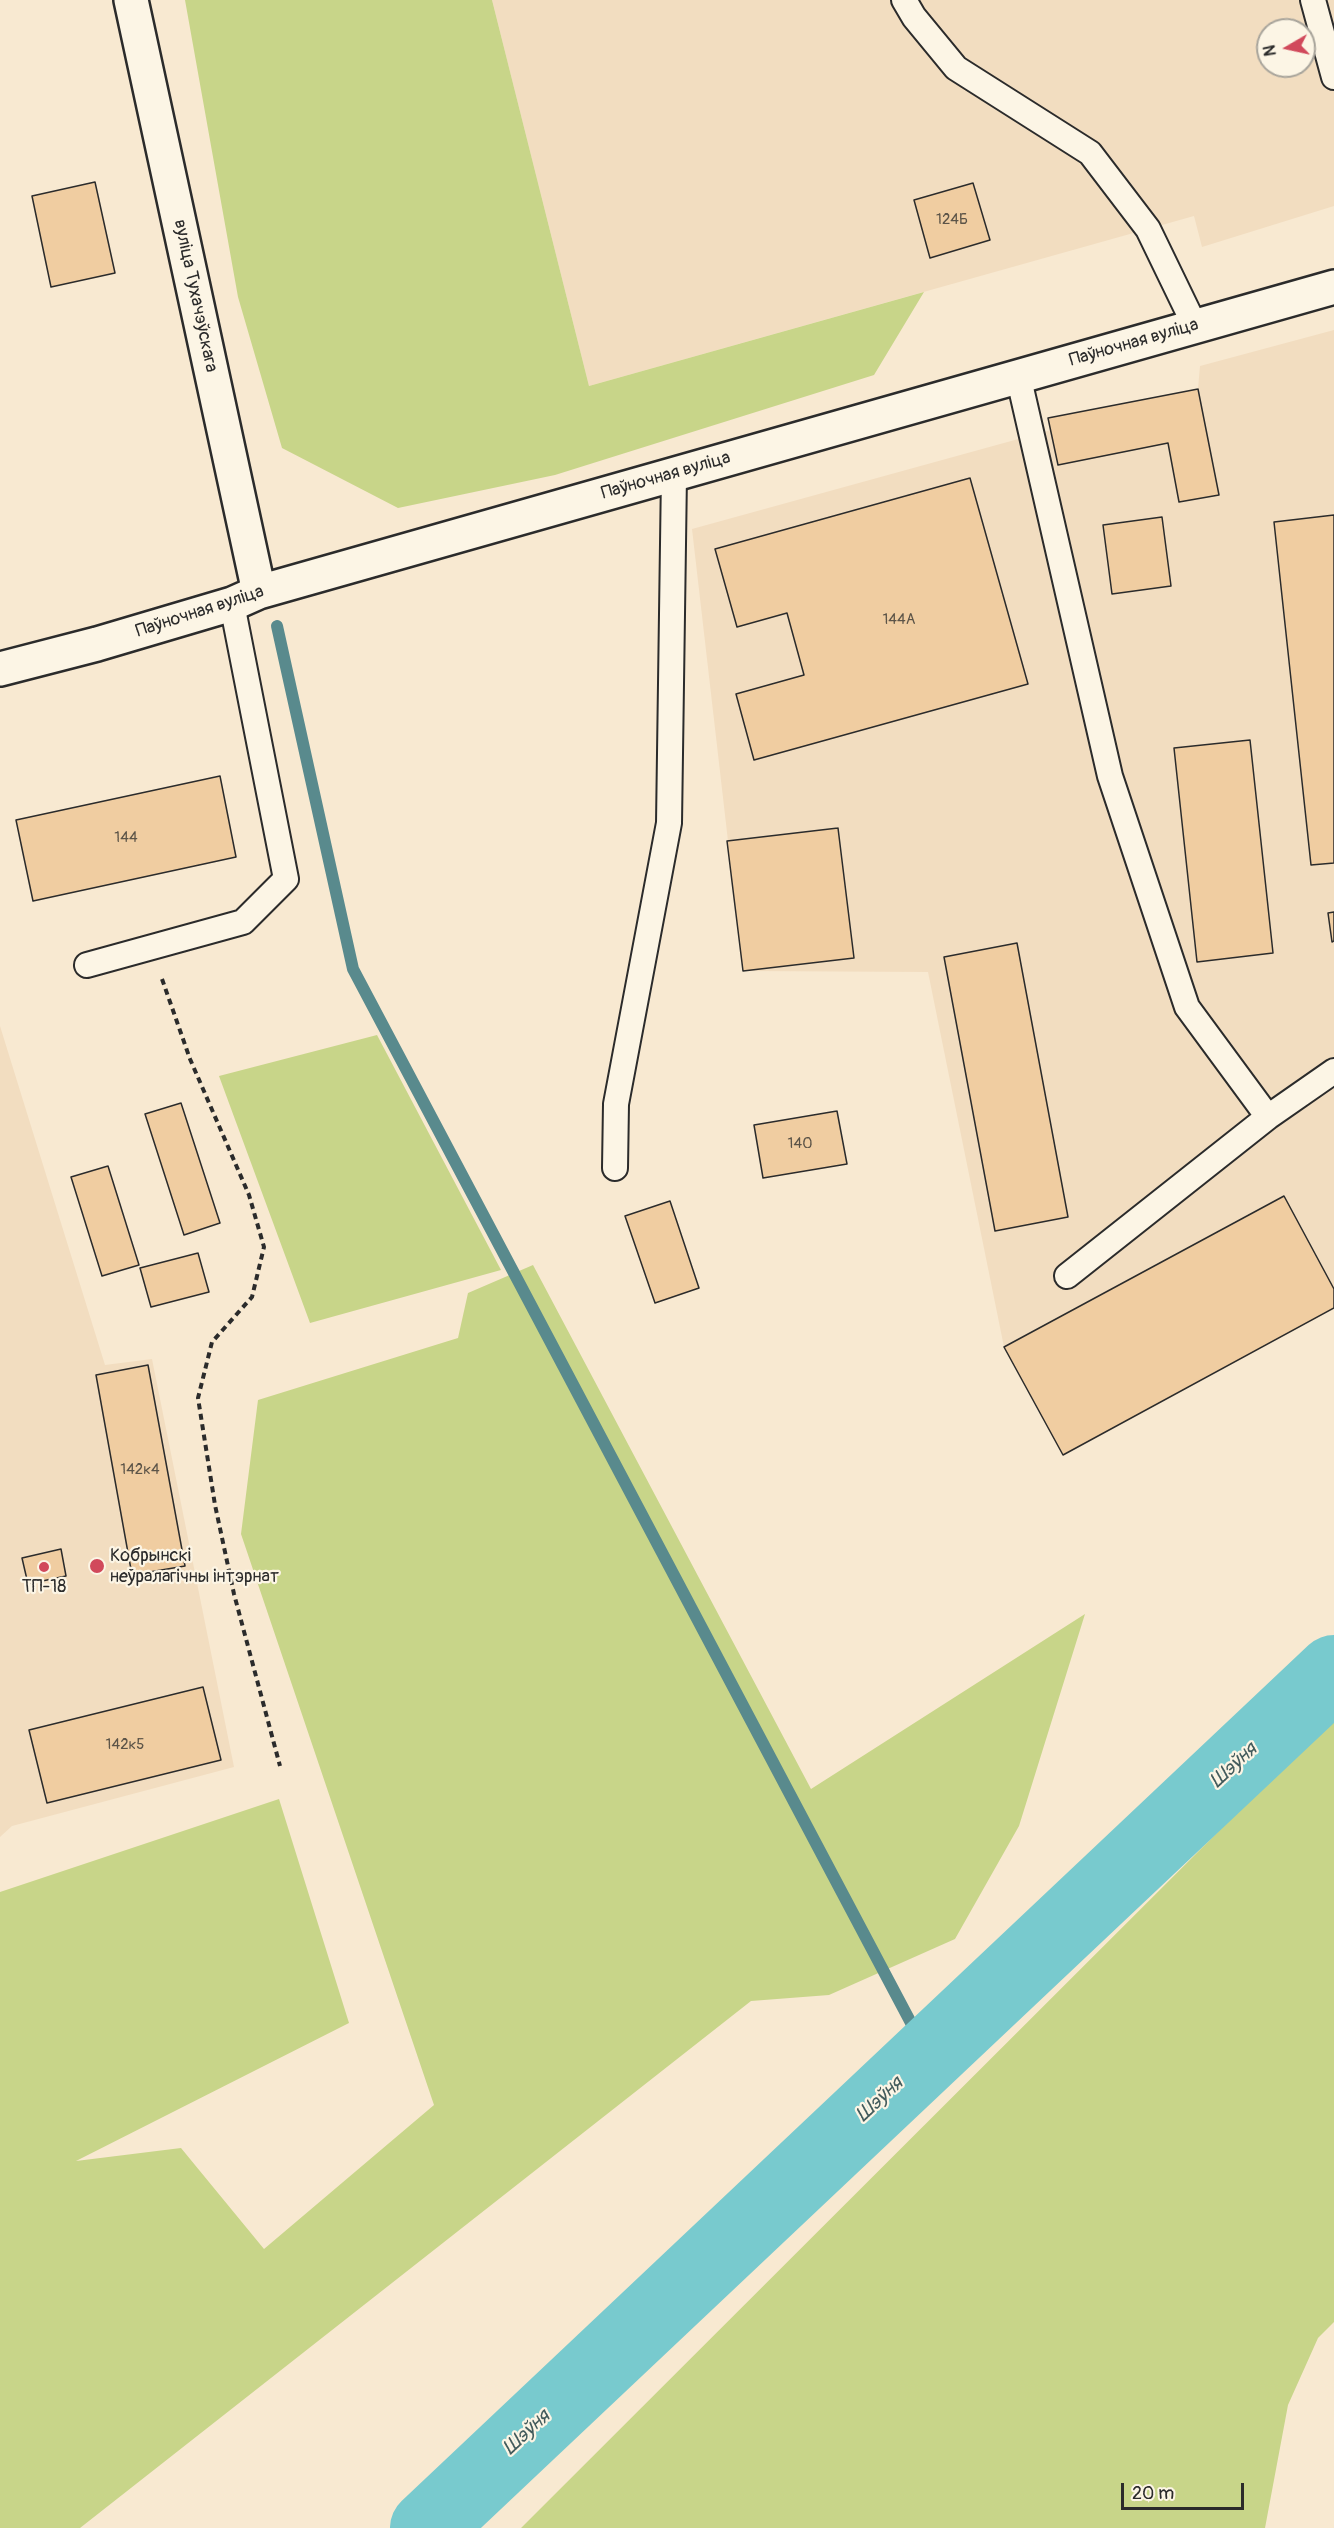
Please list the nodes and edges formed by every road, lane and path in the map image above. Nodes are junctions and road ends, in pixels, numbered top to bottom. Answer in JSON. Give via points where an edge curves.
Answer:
{"nodes":[{"id":1,"x":131,"y":0,"type":"edge"},
{"id":2,"x":904,"y":0,"type":"edge"},
{"id":3,"x":1313,"y":0,"type":"edge"},
{"id":4,"x":1329,"y":47,"type":"edge"},
{"id":5,"x":1334,"y":77,"type":"edge"},
{"id":6,"x":1334,"y":287,"type":"edge"},
{"id":7,"x":1195,"y":326,"type":"junction"},
{"id":8,"x":1018,"y":375,"type":"junction"},
{"id":9,"x":674,"y":474,"type":"junction"},
{"id":10,"x":245,"y":598,"type":"junction"},
{"id":11,"x":0,"y":669,"type":"edge"},
{"id":12,"x":151,"y":947,"type":"junction"},
{"id":13,"x":87,"y":965,"type":"dead end"},
{"id":14,"x":1334,"y":1071,"type":"edge"},
{"id":15,"x":1268,"y":1117,"type":"junction"},
{"id":16,"x":615,"y":1168,"type":"dead end"},
{"id":17,"x":1067,"y":1276,"type":"dead end"},
{"id":18,"x":280,"y":1766,"type":"dead end"}],
"edges":[{"from":1,"to":10,"type":"street","name":"вуліца Тухачэўскага"},
{"from":2,"to":7,"type":"lane","via":[[956,68],[1090,153],[1148,229]]},
{"from":3,"to":4,"type":"lane"},
{"from":4,"to":5,"type":"lane"},
{"from":6,"to":7,"type":"street","name":"Паўночная вуліца"},
{"from":7,"to":8,"type":"street","name":"Паўночная вуліца"},
{"from":8,"to":9,"type":"street","name":"Паўночная вуліца"},
{"from":8,"to":15,"type":"lane","via":[[1110,776],[1187,1007]]},
{"from":9,"to":10,"type":"street","name":"Паўночная вуліца"},
{"from":9,"to":16,"type":"lane","via":[[669,823],[616,1104]]},
{"from":10,"to":11,"type":"street","name":"Паўночная вуліца"},
{"from":10,"to":12,"type":"lane","via":[[286,879],[243,922]]},
{"from":12,"to":13,"type":"lane"},
{"from":12,"to":18,"type":"path","via":[[190,1059],[249,1195],[264,1247],[252,1297],[212,1342],[198,1398],[234,1594]]},
{"from":14,"to":15,"type":"lane"},
{"from":15,"to":17,"type":"lane"}]}
